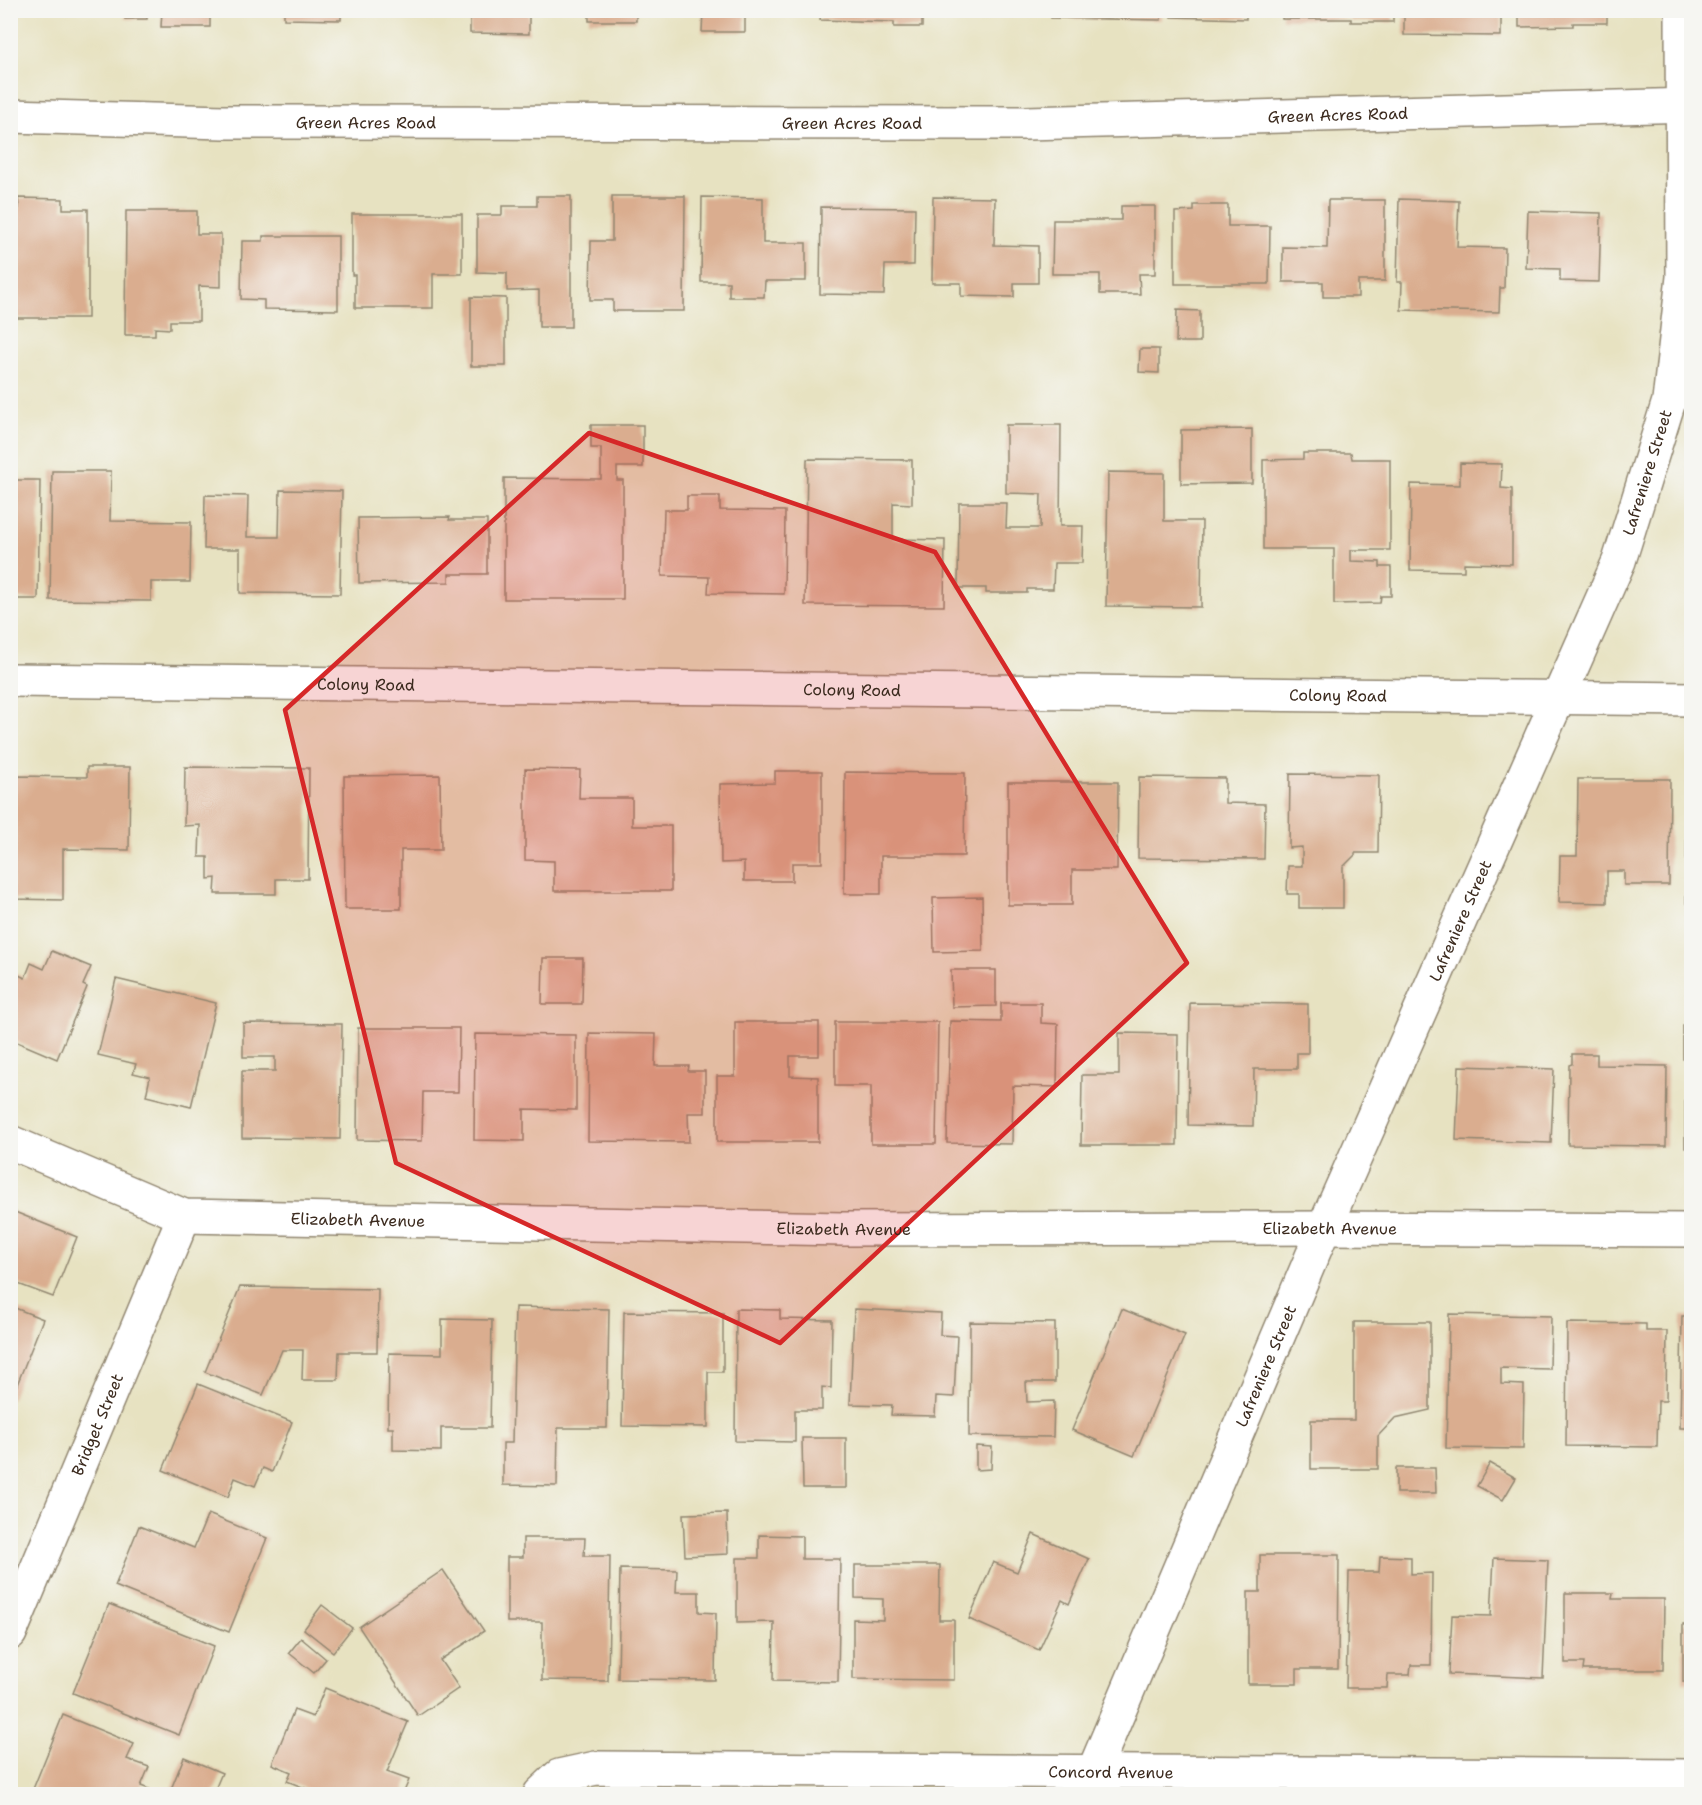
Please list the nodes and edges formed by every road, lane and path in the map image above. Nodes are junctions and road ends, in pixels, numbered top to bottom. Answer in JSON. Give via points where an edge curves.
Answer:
{"nodes":[{"id":1,"x":1682,"y":10,"type":"edge"},
{"id":2,"x":1687,"y":104,"type":"edge"},
{"id":3,"x":10,"y":116,"type":"edge"},
{"id":4,"x":10,"y":680,"type":"edge"},
{"id":5,"x":1559,"y":699,"type":"junction"},
{"id":6,"x":1692,"y":699,"type":"edge"},
{"id":7,"x":10,"y":1142,"type":"edge"},
{"id":8,"x":184,"y":1216,"type":"junction"},
{"id":9,"x":1324,"y":1228,"type":"junction"},
{"id":10,"x":1692,"y":1230,"type":"edge"},
{"id":11,"x":10,"y":1633,"type":"edge"},
{"id":12,"x":1692,"y":1776,"type":"edge"},
{"id":13,"x":1089,"y":1783,"type":"edge"},
{"id":14,"x":540,"y":1794,"type":"edge"}],
"edges":[{"from":1,"to":2,"type":"street","name":"Lafreniere Street"},
{"from":2,"to":3,"type":"street","name":"Green Acres Road","via":[[1026,123],[224,122]]},
{"from":2,"to":5,"type":"street","name":"Lafreniere Street","via":[[1683,277],[1669,400],[1619,561]]},
{"from":4,"to":5,"type":"street","name":"Colony Road"},
{"from":5,"to":6,"type":"street","name":"Colony Road"},
{"from":5,"to":9,"type":"street","name":"Lafreniere Street"},
{"from":7,"to":8,"type":"street","name":"Elizabeth Avenue"},
{"from":8,"to":9,"type":"street","name":"Elizabeth Avenue","via":[[843,1228]]},
{"from":8,"to":11,"type":"street","name":"Bridget Street"},
{"from":9,"to":10,"type":"street","name":"Elizabeth Avenue"},
{"from":9,"to":13,"type":"street","name":"Lafreniere Street"},
{"from":12,"to":13,"type":"street","name":"Concord Avenue"},
{"from":13,"to":14,"type":"street","name":"Concord Avenue","via":[[596,1768],[560,1776]]}]}
